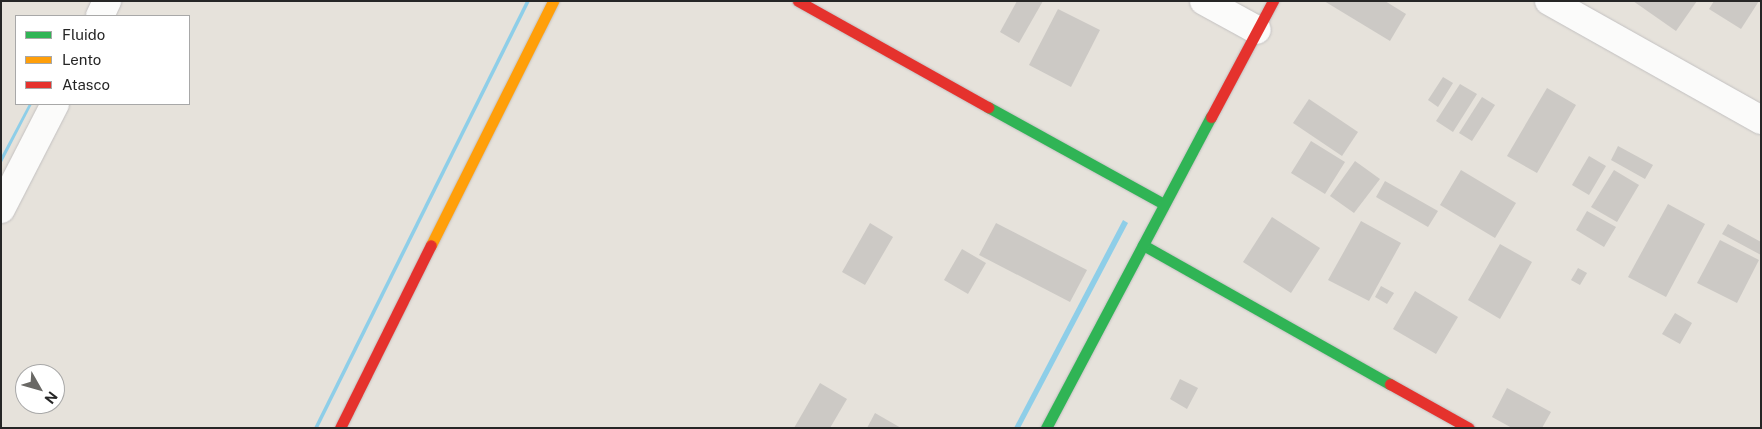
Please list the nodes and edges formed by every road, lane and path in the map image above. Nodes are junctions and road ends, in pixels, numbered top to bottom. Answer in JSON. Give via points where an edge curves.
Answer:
{"nodes":[{"id":1,"x":107,"y":1,"type":"edge"},
{"id":2,"x":553,"y":1,"type":"edge"},
{"id":3,"x":798,"y":1,"type":"edge"},
{"id":4,"x":1204,"y":1,"type":"edge"},
{"id":5,"x":1272,"y":1,"type":"edge"},
{"id":6,"x":1549,"y":1,"type":"edge"},
{"id":7,"x":100,"y":15,"type":"edge"},
{"id":8,"x":1257,"y":30,"type":"junction"},
{"id":9,"x":54,"y":105,"type":"edge"},
{"id":10,"x":1761,"y":120,"type":"edge"},
{"id":11,"x":1164,"y":204,"type":"junction"},
{"id":12,"x":1,"y":210,"type":"edge"},
{"id":13,"x":1143,"y":245,"type":"junction"},
{"id":14,"x":340,"y":428,"type":"edge"},
{"id":15,"x":1046,"y":428,"type":"edge"},
{"id":16,"x":1469,"y":428,"type":"edge"}],
"edges":[{"from":1,"to":7,"type":"street"},
{"from":2,"to":14,"type":"street"},
{"from":3,"to":11,"type":"street"},
{"from":4,"to":8,"type":"street"},
{"from":5,"to":8,"type":"street"},
{"from":6,"to":10,"type":"street"},
{"from":8,"to":11,"type":"street"},
{"from":9,"to":12,"type":"street"},
{"from":11,"to":13,"type":"street"},
{"from":13,"to":15,"type":"street"},
{"from":13,"to":16,"type":"street"}]}
